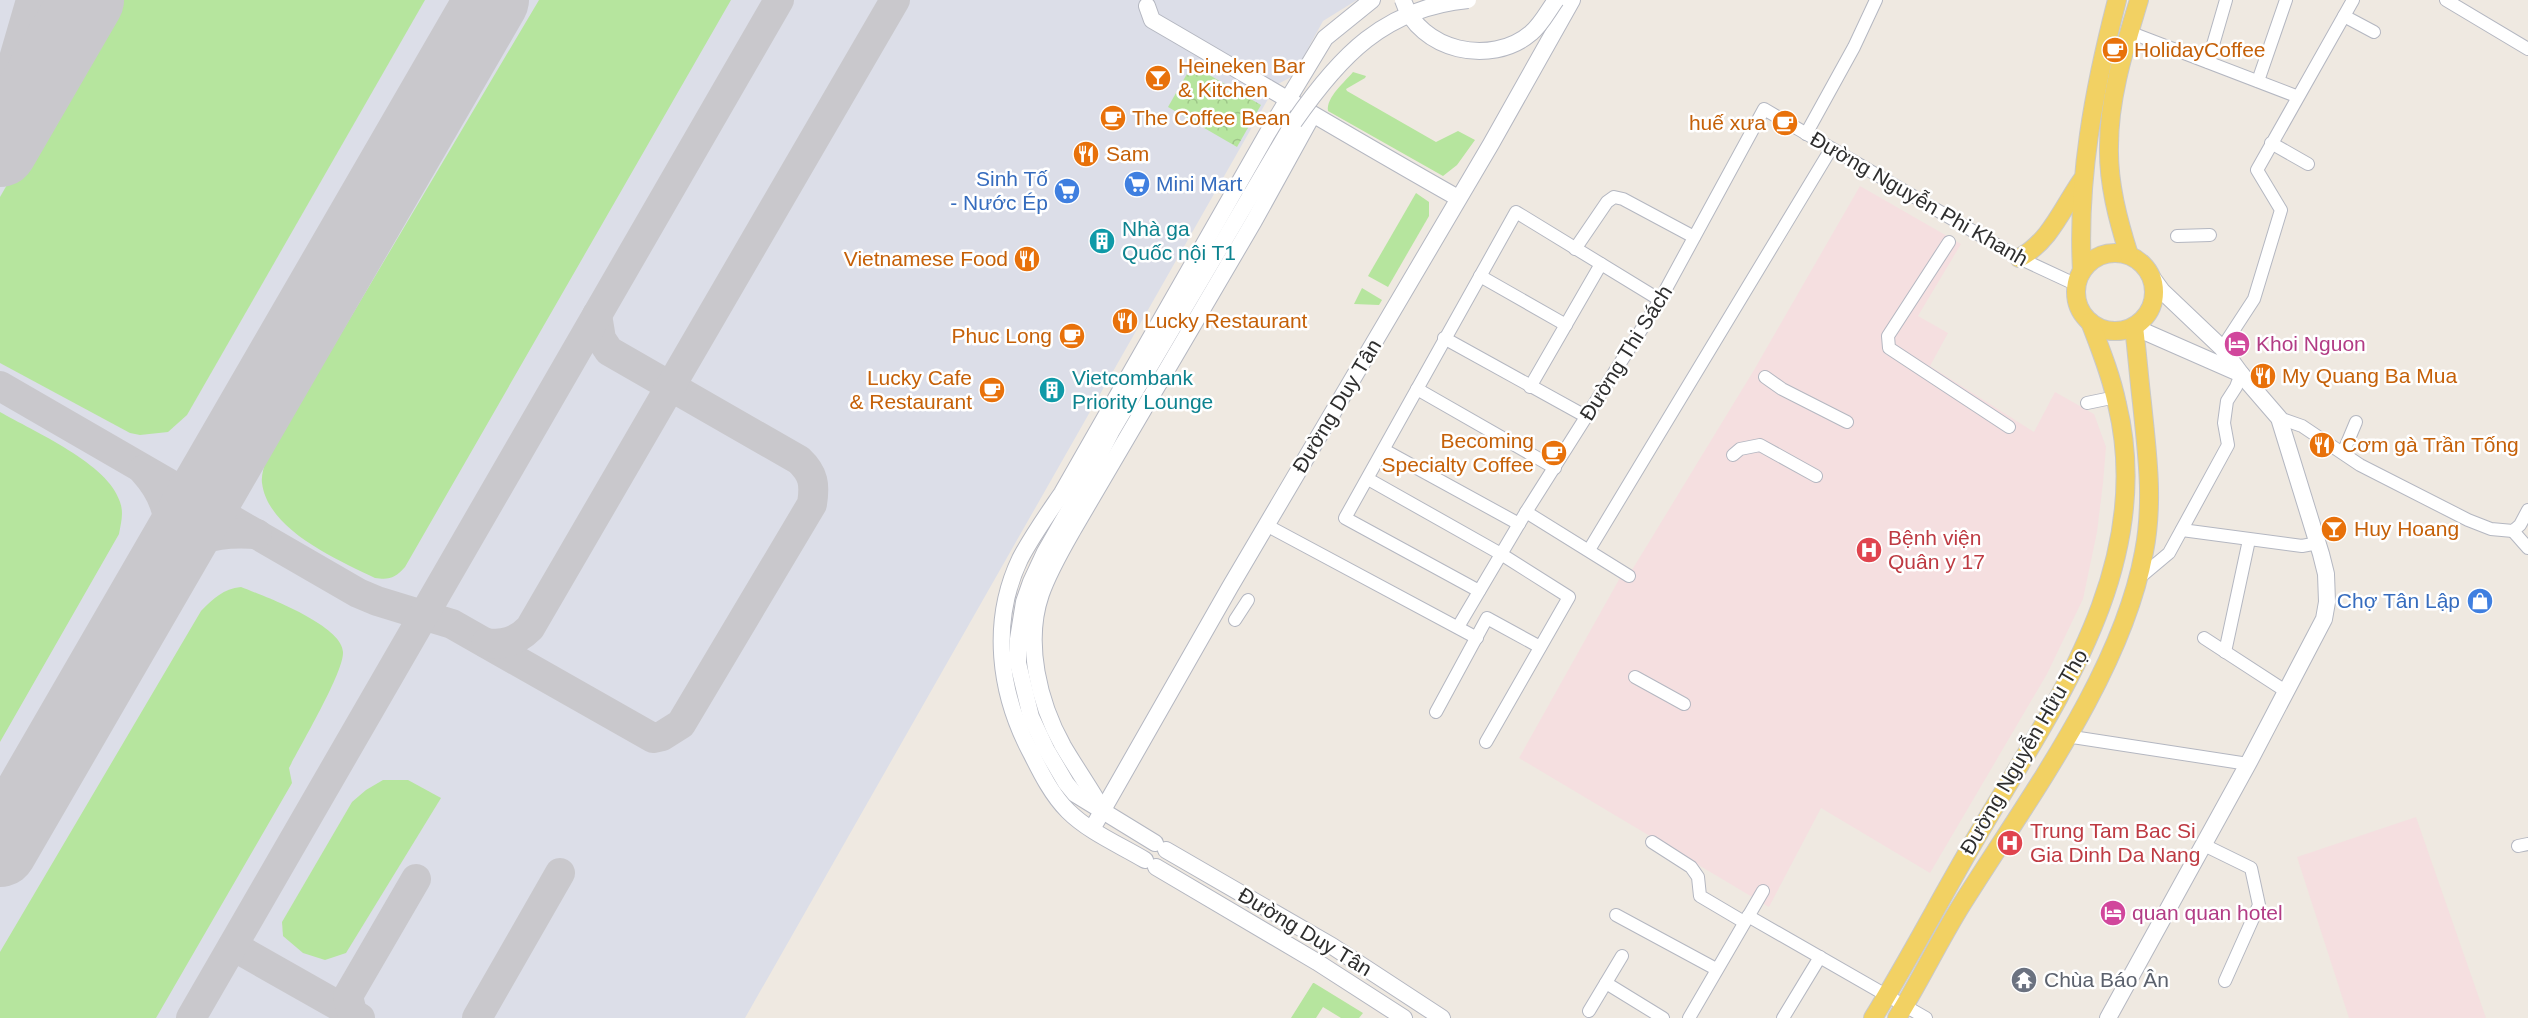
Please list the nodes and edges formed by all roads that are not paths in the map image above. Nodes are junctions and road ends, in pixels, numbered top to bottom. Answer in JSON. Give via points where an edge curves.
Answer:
{"nodes":[{"id":1,"x":1372,"y":0,"type":"edge"},
{"id":2,"x":1403,"y":0,"type":"edge"},
{"id":3,"x":1468,"y":0,"type":"edge"},
{"id":4,"x":1546,"y":0,"type":"edge"},
{"id":5,"x":1876,"y":0,"type":"edge"},
{"id":6,"x":2117,"y":0,"type":"edge"},
{"id":7,"x":2139,"y":0,"type":"edge"},
{"id":8,"x":2226,"y":0,"type":"edge"},
{"id":9,"x":2286,"y":0,"type":"edge"},
{"id":10,"x":2353,"y":0,"type":"edge"},
{"id":11,"x":2446,"y":0,"type":"edge"},
{"id":12,"x":1564,"y":4,"type":"edge"},
{"id":13,"x":1147,"y":6,"type":"dead end"},
{"id":14,"x":2344,"y":16,"type":"junction"},
{"id":15,"x":2129,"y":32,"type":"junction"},
{"id":16,"x":2374,"y":32,"type":"dead end"},
{"id":17,"x":2528,"y":49,"type":"edge"},
{"id":18,"x":2208,"y":62,"type":"junction"},
{"id":19,"x":2258,"y":81,"type":"junction"},
{"id":20,"x":2296,"y":96,"type":"junction"},
{"id":21,"x":1288,"y":99,"type":"junction"},
{"id":22,"x":1764,"y":109,"type":"joint"},
{"id":23,"x":1312,"y":116,"type":"junction"},
{"id":24,"x":1806,"y":134,"type":"junction"},
{"id":25,"x":2271,"y":143,"type":"junction"},
{"id":26,"x":1831,"y":149,"type":"junction"},
{"id":27,"x":2308,"y":164,"type":"dead end"},
{"id":28,"x":2083,"y":178,"type":"junction"},
{"id":29,"x":1458,"y":198,"type":"junction"},
{"id":30,"x":2177,"y":236,"type":"dead end"},
{"id":31,"x":2210,"y":236,"type":"dead end"},
{"id":32,"x":1694,"y":237,"type":"junction"},
{"id":33,"x":1949,"y":242,"type":"dead end"},
{"id":34,"x":1575,"y":249,"type":"junction"},
{"id":35,"x":2129,"y":255,"type":"junction"},
{"id":36,"x":2019,"y":258,"type":"junction"},
{"id":37,"x":1601,"y":264,"type":"junction"},
{"id":38,"x":1480,"y":276,"type":"junction"},
{"id":39,"x":2151,"y":276,"type":"junction"},
{"id":40,"x":2079,"y":278,"type":"junction"},
{"id":41,"x":1660,"y":300,"type":"junction"},
{"id":42,"x":2090,"y":322,"type":"junction"},
{"id":43,"x":1566,"y":326,"type":"junction"},
{"id":44,"x":2134,"y":327,"type":"junction"},
{"id":45,"x":1444,"y":338,"type":"junction"},
{"id":46,"x":2222,"y":348,"type":"junction"},
{"id":47,"x":2241,"y":374,"type":"junction"},
{"id":48,"x":1765,"y":377,"type":"dead end"},
{"id":49,"x":1530,"y":387,"type":"junction"},
{"id":50,"x":1417,"y":389,"type":"junction"},
{"id":51,"x":2116,"y":398,"type":"junction"},
{"id":52,"x":2087,"y":403,"type":"dead end"},
{"id":53,"x":1587,"y":417,"type":"junction"},
{"id":54,"x":2279,"y":418,"type":"junction"},
{"id":55,"x":1847,"y":422,"type":"dead end"},
{"id":56,"x":2356,"y":422,"type":"dead end"},
{"id":57,"x":2009,"y":428,"type":"dead end"},
{"id":58,"x":1384,"y":450,"type":"junction"},
{"id":59,"x":2343,"y":453,"type":"junction"},
{"id":60,"x":1733,"y":455,"type":"dead end"},
{"id":61,"x":1555,"y":468,"type":"junction"},
{"id":62,"x":1816,"y":476,"type":"dead end"},
{"id":63,"x":1368,"y":479,"type":"junction"},
{"id":64,"x":2528,"y":510,"type":"edge"},
{"id":65,"x":1526,"y":512,"type":"junction"},
{"id":66,"x":1519,"y":524,"type":"junction"},
{"id":67,"x":1266,"y":525,"type":"junction"},
{"id":68,"x":2182,"y":530,"type":"junction"},
{"id":69,"x":2512,"y":531,"type":"junction"},
{"id":70,"x":2249,"y":540,"type":"junction"},
{"id":71,"x":2318,"y":543,"type":"junction"},
{"id":72,"x":2528,"y":548,"type":"edge"},
{"id":73,"x":1589,"y":550,"type":"junction"},
{"id":74,"x":1501,"y":554,"type":"junction"},
{"id":75,"x":1629,"y":576,"type":"dead end"},
{"id":76,"x":2138,"y":579,"type":"junction"},
{"id":77,"x":1479,"y":591,"type":"junction"},
{"id":78,"x":1248,"y":600,"type":"dead end"},
{"id":79,"x":1235,"y":620,"type":"dead end"},
{"id":80,"x":1458,"y":627,"type":"junction"},
{"id":81,"x":1476,"y":638,"type":"junction"},
{"id":82,"x":2204,"y":638,"type":"dead end"},
{"id":83,"x":1540,"y":647,"type":"junction"},
{"id":84,"x":2225,"y":652,"type":"junction"},
{"id":85,"x":1635,"y":677,"type":"dead end"},
{"id":86,"x":2287,"y":692,"type":"junction"},
{"id":87,"x":1684,"y":704,"type":"dead end"},
{"id":88,"x":1436,"y":712,"type":"dead end"},
{"id":89,"x":2066,"y":736,"type":"junction"},
{"id":90,"x":1486,"y":742,"type":"dead end"},
{"id":91,"x":2248,"y":764,"type":"junction"},
{"id":92,"x":1104,"y":812,"type":"junction"},
{"id":93,"x":1092,"y":829,"type":"junction"},
{"id":94,"x":1652,"y":842,"type":"dead end"},
{"id":95,"x":2204,"y":845,"type":"junction"},
{"id":96,"x":1763,"y":891,"type":"dead end"},
{"id":97,"x":1243,"y":895,"type":"junction"},
{"id":98,"x":1232,"y":912,"type":"junction"},
{"id":99,"x":1616,"y":915,"type":"dead end"},
{"id":100,"x":1746,"y":919,"type":"junction"},
{"id":101,"x":1622,"y":956,"type":"dead end"},
{"id":102,"x":1820,"y":957,"type":"junction"},
{"id":103,"x":1716,"y":969,"type":"junction"},
{"id":104,"x":2225,"y":981,"type":"dead end"},
{"id":105,"x":1606,"y":983,"type":"junction"},
{"id":106,"x":1888,"y":994,"type":"junction"},
{"id":107,"x":1589,"y":1011,"type":"dead end"},
{"id":108,"x":1901,"y":1012,"type":"edge"},
{"id":109,"x":1404,"y":1018,"type":"edge"},
{"id":110,"x":1442,"y":1018,"type":"edge"},
{"id":111,"x":1663,"y":1018,"type":"edge"},
{"id":112,"x":1689,"y":1018,"type":"edge"},
{"id":113,"x":1783,"y":1018,"type":"edge"},
{"id":114,"x":1873,"y":1018,"type":"edge"},
{"id":115,"x":1926,"y":1018,"type":"edge"},
{"id":116,"x":2108,"y":1018,"type":"edge"}],
"edges":[{"from":1,"to":21,"type":"street","via":[[1325,38]]},
{"from":2,"to":12,"type":"street","bridge":true,"via":[[1412,18],[1445,45],[1485,51],[1515,43]]},
{"from":3,"to":92,"type":"street","bridge":true,"via":[[1430,6],[1386,26],[1357,46],[1320,85],[1271,158],[1111,432],[1031,582],[1017,649],[1031,717],[1066,783],[1075,794]]},
{"from":4,"to":12,"type":"street"},
{"from":5,"to":24,"type":"street"},
{"from":6,"to":28,"type":"main road","via":[[2098,71]]},
{"from":7,"to":15,"type":"main road"},
{"from":8,"to":18,"type":"street"},
{"from":9,"to":19,"type":"street"},
{"from":10,"to":14,"type":"street"},
{"from":11,"to":17,"type":"street"},
{"from":12,"to":29,"type":"street","name":"Đường Duy Tân"},
{"from":13,"to":21,"type":"street","via":[[1152,20]]},
{"from":14,"to":16,"type":"street"},
{"from":14,"to":20,"type":"street"},
{"from":15,"to":18,"type":"street"},
{"from":15,"to":35,"type":"main road","via":[[2109,146],[2112,191]]},
{"from":18,"to":19,"type":"street"},
{"from":19,"to":20,"type":"street"},
{"from":20,"to":25,"type":"street"},
{"from":21,"to":23,"type":"street"},
{"from":21,"to":93,"type":"street","via":[[1062,493],[1033,535],[1008,595],[1001,633],[1002,657],[1016,722],[1057,799]]},
{"from":22,"to":24,"type":"street","name":"Đường Nguyễn Phi Khanh"},
{"from":22,"to":32,"type":"street","name":"Đường Thi Sách"},
{"from":23,"to":29,"type":"street"},
{"from":23,"to":92,"type":"street","via":[[1074,528],[1040,597],[1034,650],[1040,691],[1063,746]]},
{"from":24,"to":26,"type":"street","name":"Đường Nguyễn Phi Khanh"},
{"from":25,"to":27,"type":"street"},
{"from":25,"to":46,"type":"street","via":[[2257,170],[2281,210],[2254,299]]},
{"from":26,"to":36,"type":"street","name":"Đường Nguyễn Phi Khanh"},
{"from":26,"to":73,"type":"street"},
{"from":28,"to":36,"type":"main road","via":[[2050,232]]},
{"from":28,"to":40,"type":"main road"},
{"from":29,"to":67,"type":"street","name":"Đường Duy Tân"},
{"from":30,"to":31,"type":"street"},
{"from":32,"to":34,"type":"street","via":[[1623,198],[1614,197]]},
{"from":32,"to":41,"type":"street","name":"Đường Thi Sách"},
{"from":33,"to":57,"type":"street","via":[[1888,336],[1889,348]]},
{"from":34,"to":37,"type":"street"},
{"from":34,"to":38,"type":"street","via":[[1515,212]]},
{"from":35,"to":39,"type":"main road","via":[[2146,267]]},
{"from":35,"to":40,"type":"main road","via":[[2102,255],[2087,264]]},
{"from":36,"to":40,"type":"street","name":"Đường Nguyễn Phi Khanh"},
{"from":37,"to":41,"type":"street"},
{"from":37,"to":43,"type":"street"},
{"from":38,"to":43,"type":"street"},
{"from":38,"to":45,"type":"street"},
{"from":39,"to":44,"type":"main road","via":[[2151,308]]},
{"from":39,"to":46,"type":"street"},
{"from":40,"to":42,"type":"main road","via":[[2078,305]]},
{"from":41,"to":53,"type":"street","name":"Đường Thi Sách"},
{"from":42,"to":44,"type":"main road","via":[[2111,331]]},
{"from":42,"to":51,"type":"main road","name":"Đường Nguyễn Hữu Thọ"},
{"from":43,"to":49,"type":"street"},
{"from":44,"to":47,"type":"street"},
{"from":44,"to":76,"type":"main road","name":"Đường Nguyễn Hữu Thọ","via":[[2150,464],[2150,506]]},
{"from":45,"to":49,"type":"street"},
{"from":45,"to":50,"type":"street"},
{"from":46,"to":47,"type":"street"},
{"from":47,"to":54,"type":"street"},
{"from":47,"to":68,"type":"street","via":[[2227,401],[2224,423],[2228,446]]},
{"from":48,"to":55,"type":"street"},
{"from":49,"to":53,"type":"street"},
{"from":50,"to":58,"type":"street"},
{"from":50,"to":61,"type":"street"},
{"from":51,"to":52,"type":"street"},
{"from":51,"to":106,"type":"main road","name":"Đường Nguyễn Hữu Thọ","via":[[2126,466],[2126,499],[2117,554],[2100,610],[2056,702]]},
{"from":53,"to":61,"type":"street","name":"Đường Thi Sách"},
{"from":54,"to":59,"type":"street","via":[[2302,426]]},
{"from":54,"to":71,"type":"street"},
{"from":56,"to":59,"type":"street"},
{"from":58,"to":63,"type":"street"},
{"from":58,"to":66,"type":"street"},
{"from":59,"to":69,"type":"street","via":[[2468,520],[2491,529]]},
{"from":60,"to":62,"type":"street","via":[[1740,449],[1760,445]]},
{"from":61,"to":65,"type":"street","name":"Đường Thi Sách"},
{"from":63,"to":74,"type":"street"},
{"from":63,"to":77,"type":"street","via":[[1345,518]]},
{"from":64,"to":69,"type":"street"},
{"from":65,"to":66,"type":"street","name":"Đường Thi Sách"},
{"from":65,"to":73,"type":"street"},
{"from":66,"to":74,"type":"street","name":"Đường Thi Sách"},
{"from":67,"to":80,"type":"street"},
{"from":67,"to":92,"type":"street","name":"Đường Duy Tân"},
{"from":68,"to":70,"type":"street"},
{"from":68,"to":76,"type":"street","via":[[2169,553]]},
{"from":69,"to":72,"type":"street"},
{"from":70,"to":71,"type":"street","via":[[2302,546]]},
{"from":70,"to":84,"type":"street"},
{"from":71,"to":86,"type":"street","via":[[2326,574],[2324,619]]},
{"from":73,"to":75,"type":"street"},
{"from":74,"to":77,"type":"street","name":"Đường Thi Sách"},
{"from":74,"to":83,"type":"street","via":[[1569,597]]},
{"from":76,"to":89,"type":"main road","name":"Đường Nguyễn Hữu Thọ","via":[[2109,656]]},
{"from":77,"to":80,"type":"street","name":"Đường Thi Sách"},
{"from":78,"to":79,"type":"street"},
{"from":80,"to":81,"type":"street"},
{"from":81,"to":83,"type":"street","via":[[1487,618]]},
{"from":81,"to":88,"type":"street"},
{"from":82,"to":84,"type":"street"},
{"from":83,"to":90,"type":"street"},
{"from":84,"to":86,"type":"street"},
{"from":85,"to":87,"type":"street"},
{"from":86,"to":91,"type":"street"},
{"from":89,"to":91,"type":"street"},
{"from":89,"to":108,"type":"main road","name":"Đường Nguyễn Hữu Thọ"},
{"from":91,"to":95,"type":"street"},
{"from":92,"to":93,"type":"street","name":"Đường Duy Tân"},
{"from":92,"to":97,"type":"street","name":"Đường Duy Tân"},
{"from":93,"to":98,"type":"street","name":"Đường Duy Tân"},
{"from":94,"to":100,"type":"street","via":[[1692,867],[1698,877],[1700,896]]},
{"from":95,"to":104,"type":"street","via":[[2251,868],[2259,905]]},
{"from":95,"to":116,"type":"street"},
{"from":96,"to":100,"type":"street"},
{"from":97,"to":98,"type":"street"},
{"from":97,"to":110,"type":"street","name":"Đường Duy Tân","via":[[1332,946]]},
{"from":98,"to":109,"type":"street","name":"Đường Duy Tân"},
{"from":99,"to":103,"type":"street"},
{"from":100,"to":102,"type":"street"},
{"from":100,"to":103,"type":"street"},
{"from":101,"to":105,"type":"street"},
{"from":102,"to":106,"type":"street"},
{"from":102,"to":113,"type":"street"},
{"from":103,"to":112,"type":"street"},
{"from":105,"to":107,"type":"street"},
{"from":105,"to":111,"type":"street"},
{"from":106,"to":108,"type":"street"},
{"from":106,"to":114,"type":"main road","name":"Đường Nguyễn Hữu Thọ"},
{"from":108,"to":115,"type":"street"}]}
